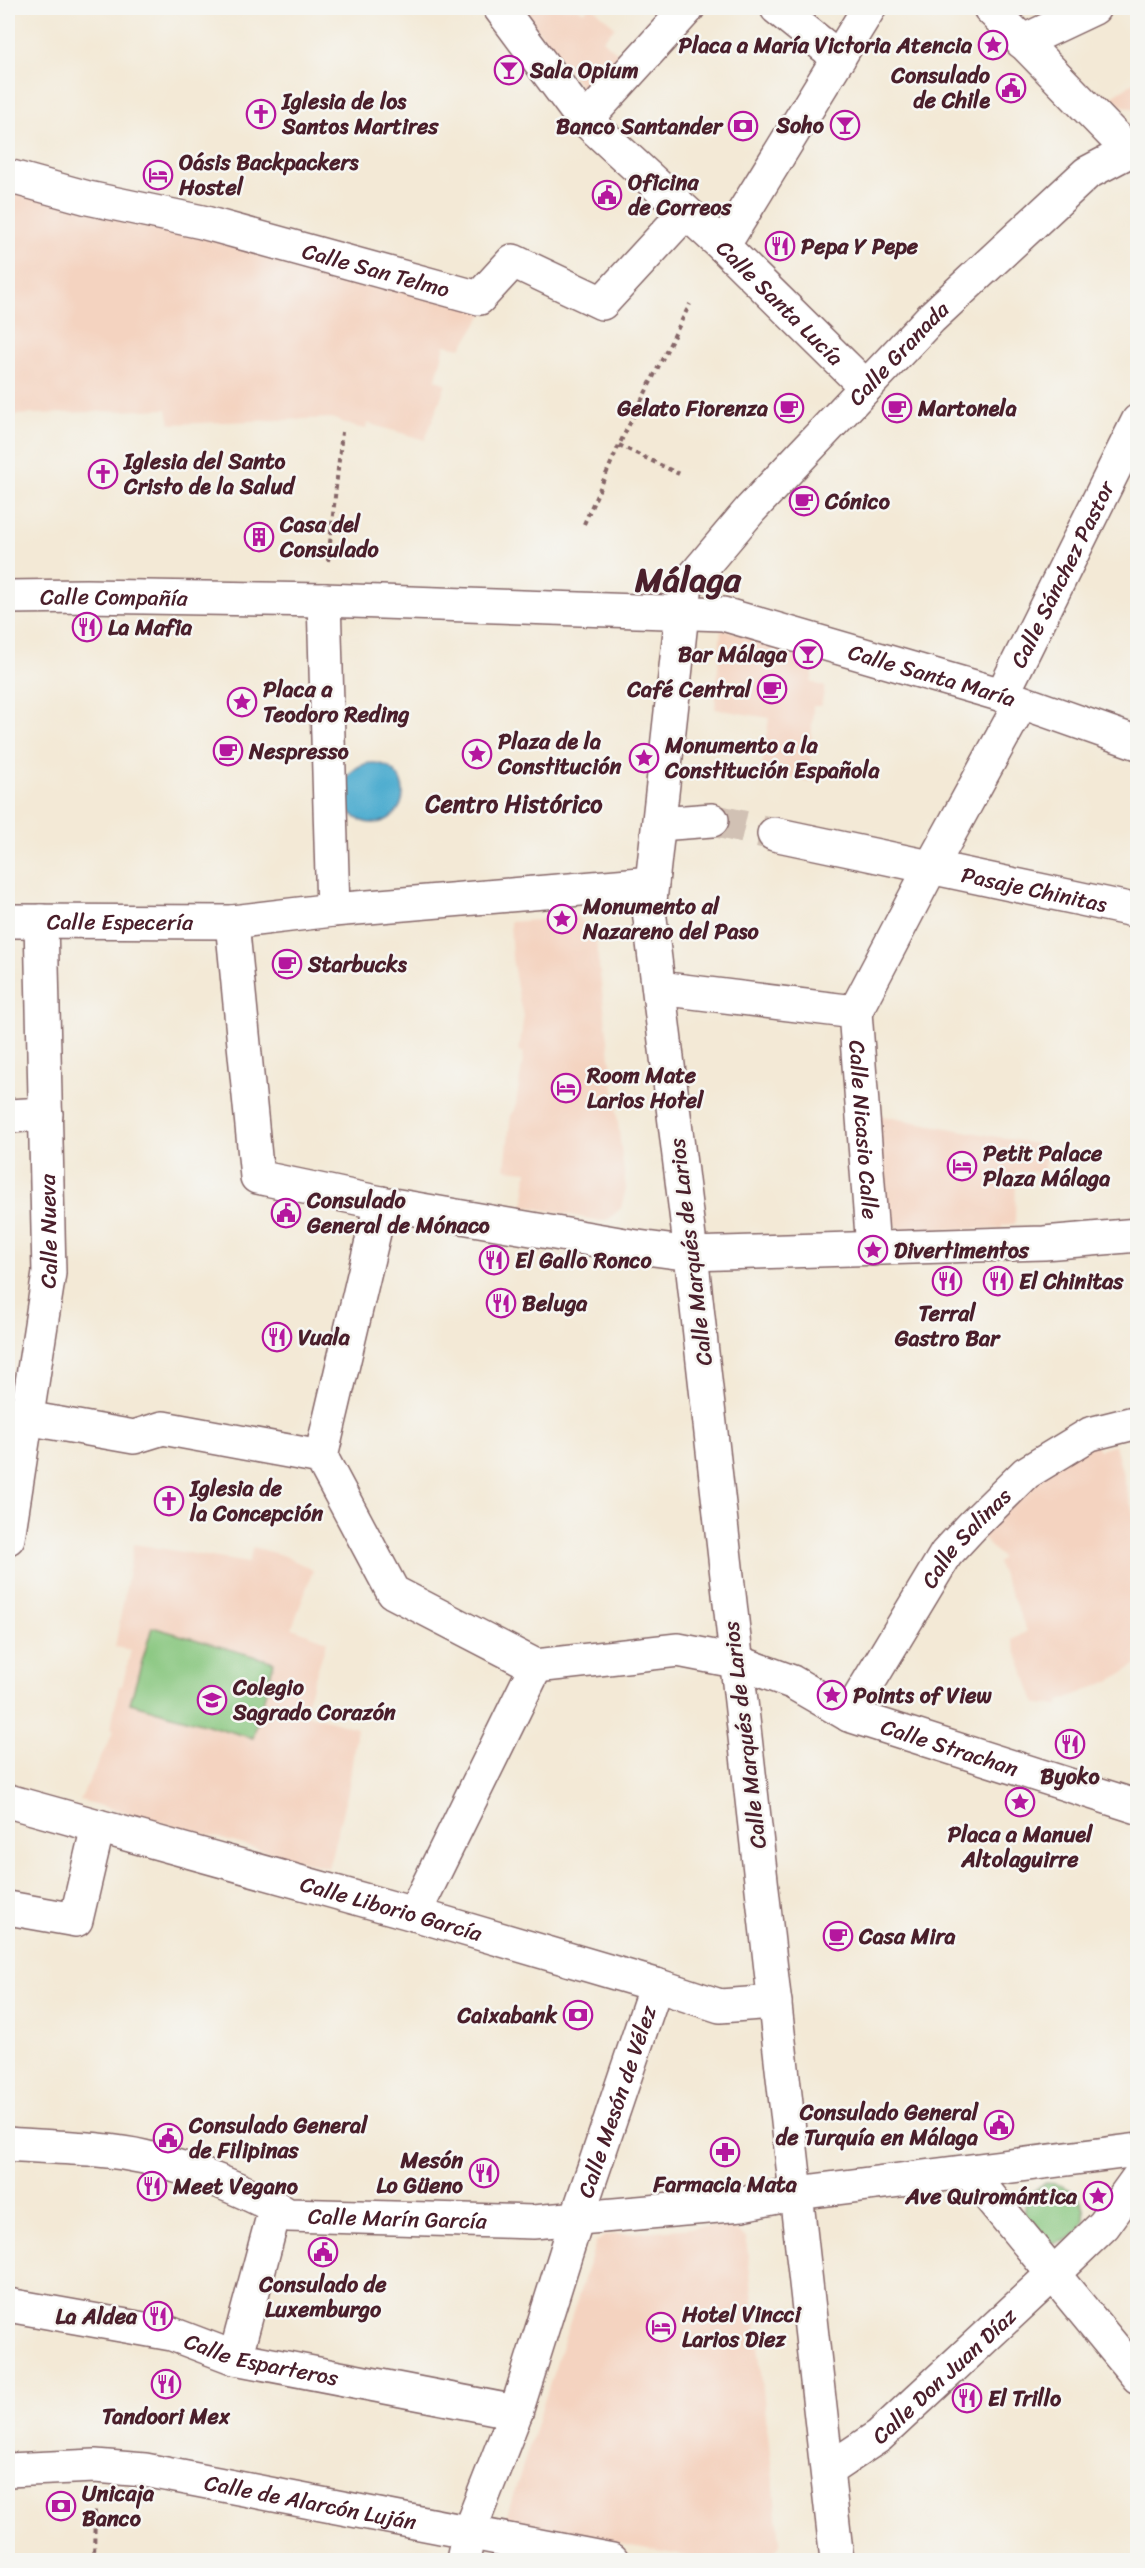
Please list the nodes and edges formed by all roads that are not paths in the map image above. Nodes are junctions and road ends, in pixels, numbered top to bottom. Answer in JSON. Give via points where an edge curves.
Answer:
{"nodes":[{"id":1,"x":476,"y":8,"type":"edge"},
{"id":2,"x":688,"y":8,"type":"edge"},
{"id":3,"x":777,"y":8,"type":"edge"},
{"id":4,"x":869,"y":8,"type":"edge"},
{"id":5,"x":990,"y":8,"type":"edge"},
{"id":6,"x":1094,"y":8,"type":"edge"},
{"id":7,"x":509,"y":11,"type":"edge"},
{"id":8,"x":1022,"y":42,"type":"junction"},
{"id":9,"x":839,"y":58,"type":"junction"},
{"id":10,"x":586,"y":120,"type":"junction"},
{"id":11,"x":1133,"y":152,"type":"edge"},
{"id":12,"x":8,"y":176,"type":"edge"},
{"id":13,"x":685,"y":213,"type":"junction"},
{"id":14,"x":723,"y":246,"type":"junction"},
{"id":15,"x":866,"y":387,"type":"junction"},
{"id":16,"x":1137,"y":421,"type":"edge"},
{"id":17,"x":8,"y":597,"type":"edge"},
{"id":18,"x":324,"y":600,"type":"junction"},
{"id":19,"x":684,"y":600,"type":"junction"},
{"id":20,"x":1011,"y":699,"type":"junction"},
{"id":21,"x":1137,"y":743,"type":"edge"},
{"id":22,"x":711,"y":820,"type":"tunnel mouth"},
{"id":23,"x":659,"y":824,"type":"junction"},
{"id":24,"x":774,"y":834,"type":"tunnel mouth"},
{"id":25,"x":931,"y":867,"type":"junction"},
{"id":26,"x":651,"y":896,"type":"junction"},
{"id":27,"x":333,"y":910,"type":"junction"},
{"id":28,"x":1137,"y":911,"type":"edge"},
{"id":29,"x":8,"y":921,"type":"edge"},
{"id":30,"x":41,"y":921,"type":"junction"},
{"id":31,"x":232,"y":922,"type":"junction"},
{"id":32,"x":659,"y":988,"type":"junction"},
{"id":33,"x":855,"y":1012,"type":"junction"},
{"id":34,"x":46,"y":1114,"type":"junction"},
{"id":35,"x":8,"y":1116,"type":"edge"},
{"id":36,"x":381,"y":1203,"type":"junction"},
{"id":37,"x":1137,"y":1235,"type":"edge"},
{"id":38,"x":873,"y":1249,"type":"junction"},
{"id":39,"x":691,"y":1254,"type":"junction"},
{"id":40,"x":26,"y":1418,"type":"junction"},
{"id":41,"x":1137,"y":1422,"type":"edge"},
{"id":42,"x":321,"y":1457,"type":"junction"},
{"id":43,"x":13,"y":1461,"type":"edge"},
{"id":44,"x":8,"y":1538,"type":"edge"},
{"id":45,"x":735,"y":1661,"type":"junction"},
{"id":46,"x":536,"y":1666,"type":"junction"},
{"id":47,"x":849,"y":1715,"type":"junction"},
{"id":48,"x":8,"y":1802,"type":"edge"},
{"id":49,"x":1137,"y":1807,"type":"edge"},
{"id":50,"x":98,"y":1826,"type":"junction"},
{"id":51,"x":8,"y":1908,"type":"edge"},
{"id":52,"x":414,"y":1914,"type":"junction"},
{"id":53,"x":656,"y":1985,"type":"junction"},
{"id":54,"x":775,"y":2002,"type":"junction"},
{"id":55,"x":8,"y":2144,"type":"edge"},
{"id":56,"x":1137,"y":2150,"type":"edge"},
{"id":57,"x":970,"y":2173,"type":"junction"},
{"id":58,"x":1137,"y":2178,"type":"edge"},
{"id":59,"x":797,"y":2193,"type":"junction"},
{"id":60,"x":278,"y":2210,"type":"junction"},
{"id":61,"x":576,"y":2218,"type":"junction"},
{"id":62,"x":1054,"y":2273,"type":"junction"},
{"id":63,"x":8,"y":2305,"type":"edge"},
{"id":64,"x":235,"y":2358,"type":"junction"},
{"id":65,"x":1137,"y":2377,"type":"edge"},
{"id":66,"x":516,"y":2412,"type":"junction"},
{"id":67,"x":8,"y":2470,"type":"edge"},
{"id":68,"x":828,"y":2470,"type":"junction"},
{"id":69,"x":466,"y":2546,"type":"edge"},
{"id":70,"x":612,"y":2560,"type":"edge"},
{"id":71,"x":837,"y":2560,"type":"edge"}],
"edges":[{"from":1,"to":7,"type":"street","via":[[495,31]]},
{"from":2,"to":10,"type":"street"},
{"from":3,"to":9,"type":"street"},
{"from":4,"to":9,"type":"street"},
{"from":5,"to":8,"type":"street"},
{"from":6,"to":8,"type":"street"},
{"from":7,"to":10,"type":"street","name":"Calle Santa Lucía"},
{"from":8,"to":11,"type":"street"},
{"from":9,"to":14,"type":"street"},
{"from":10,"to":13,"type":"street","name":"Calle Santa Lucía"},
{"from":11,"to":15,"type":"street","name":"Calle Granada","via":[[1087,173],[931,318]]},
{"from":12,"to":13,"type":"street","name":"Calle San Telmo","via":[[213,225],[479,298],[513,261],[602,303]]},
{"from":13,"to":14,"type":"street","name":"Calle Santa Lucía"},
{"from":14,"to":15,"type":"street","name":"Calle Santa Lucía"},
{"from":15,"to":19,"type":"street","name":"Calle Granada","via":[[751,509]]},
{"from":16,"to":20,"type":"street","name":"Calle Sánchez Pastor"},
{"from":17,"to":18,"type":"street","name":"Calle Compañía"},
{"from":18,"to":19,"type":"street","name":"Calle Santa María"},
{"from":18,"to":27,"type":"street"},
{"from":19,"to":20,"type":"street","name":"Calle Santa María"},
{"from":19,"to":23,"type":"street","name":"Calle Marqués de Larios"},
{"from":20,"to":21,"type":"street","name":"Calle Santa María"},
{"from":20,"to":25,"type":"street","name":"Pasaje Chinitas"},
{"from":22,"to":23,"type":"street"},
{"from":23,"to":26,"type":"street","name":"Calle Marqués de Larios"},
{"from":24,"to":25,"type":"street","name":"Pasaje Chinitas"},
{"from":25,"to":28,"type":"street","name":"Pasaje Chinitas"},
{"from":25,"to":33,"type":"street","name":"Pasaje Chinitas"},
{"from":26,"to":27,"type":"street","name":"Calle Especería"},
{"from":26,"to":32,"type":"street","name":"Calle Marqués de Larios"},
{"from":27,"to":31,"type":"street","name":"Calle Especería"},
{"from":29,"to":30,"type":"street","name":"Calle Especería"},
{"from":30,"to":31,"type":"street","name":"Calle Especería"},
{"from":30,"to":34,"type":"street","name":"Calle Nueva"},
{"from":31,"to":36,"type":"street","via":[[257,1177]]},
{"from":32,"to":33,"type":"street"},
{"from":32,"to":39,"type":"street","name":"Calle Marqués de Larios"},
{"from":33,"to":38,"type":"street","name":"Calle Nicasio Calle"},
{"from":34,"to":35,"type":"street"},
{"from":34,"to":40,"type":"street","name":"Calle Nueva","via":[[49,1273]]},
{"from":36,"to":39,"type":"street"},
{"from":36,"to":42,"type":"street"},
{"from":37,"to":38,"type":"street","via":[[1044,1243]]},
{"from":38,"to":39,"type":"street"},
{"from":39,"to":45,"type":"street","name":"Calle Marqués de Larios"},
{"from":40,"to":42,"type":"street","via":[[134,1437],[163,1428]]},
{"from":40,"to":43,"type":"street","name":"Calle Nueva"},
{"from":41,"to":47,"type":"street","name":"Calle Salinas","via":[[1090,1434],[1026,1473],[973,1525],[946,1554]]},
{"from":42,"to":46,"type":"street","via":[[393,1592]]},
{"from":43,"to":44,"type":"street","name":"Calle Nueva"},
{"from":45,"to":46,"type":"street","name":"Calle Strachan","via":[[678,1650]]},
{"from":45,"to":47,"type":"street","name":"Calle Strachan","via":[[792,1682]]},
{"from":45,"to":54,"type":"street","name":"Calle Marqués de Larios"},
{"from":46,"to":52,"type":"street"},
{"from":47,"to":49,"type":"street","name":"Calle Strachan"},
{"from":48,"to":50,"type":"street","name":"Calle Liborio García"},
{"from":50,"to":51,"type":"street","via":[[76,1920]]},
{"from":50,"to":52,"type":"street","name":"Calle Liborio García"},
{"from":52,"to":53,"type":"street","name":"Calle Liborio García"},
{"from":53,"to":54,"type":"street","name":"Calle Liborio García","via":[[720,2006]]},
{"from":53,"to":61,"type":"street","name":"Calle Mesón de Vélez"},
{"from":54,"to":59,"type":"street","name":"Calle Marqués de Larios"},
{"from":55,"to":60,"type":"street","name":"Calle Marín García","via":[[144,2157],[182,2168]]},
{"from":56,"to":57,"type":"street","name":"Calle Marín García"},
{"from":57,"to":59,"type":"street","name":"Calle Marín García"},
{"from":57,"to":62,"type":"street"},
{"from":58,"to":62,"type":"street","name":"Calle Don Juan Díaz","via":[[1104,2225]]},
{"from":59,"to":61,"type":"street","name":"Calle Marín García","via":[[742,2204]]},
{"from":59,"to":68,"type":"street","name":"Calle Marqués de Larios"},
{"from":60,"to":61,"type":"street","name":"Calle Marín García","via":[[288,2215],[533,2222]]},
{"from":60,"to":64,"type":"street"},
{"from":61,"to":66,"type":"street","name":"Calle Mesón de Vélez"},
{"from":62,"to":65,"type":"street"},
{"from":62,"to":68,"type":"street","name":"Calle Don Juan Díaz","via":[[879,2436]]},
{"from":63,"to":64,"type":"street","name":"Calle Esparteros","via":[[172,2334]]},
{"from":64,"to":66,"type":"street","name":"Calle Esparteros"},
{"from":66,"to":69,"type":"street","name":"Calle Mesón de Vélez"},
{"from":67,"to":69,"type":"street","name":"Calle de Alarcón Luján","via":[[95,2466],[145,2470],[198,2479]]},
{"from":68,"to":71,"type":"street","name":"Calle Marqués de Larios"},
{"from":69,"to":70,"type":"street","name":"Calle de Alarcón Luján"}]}
